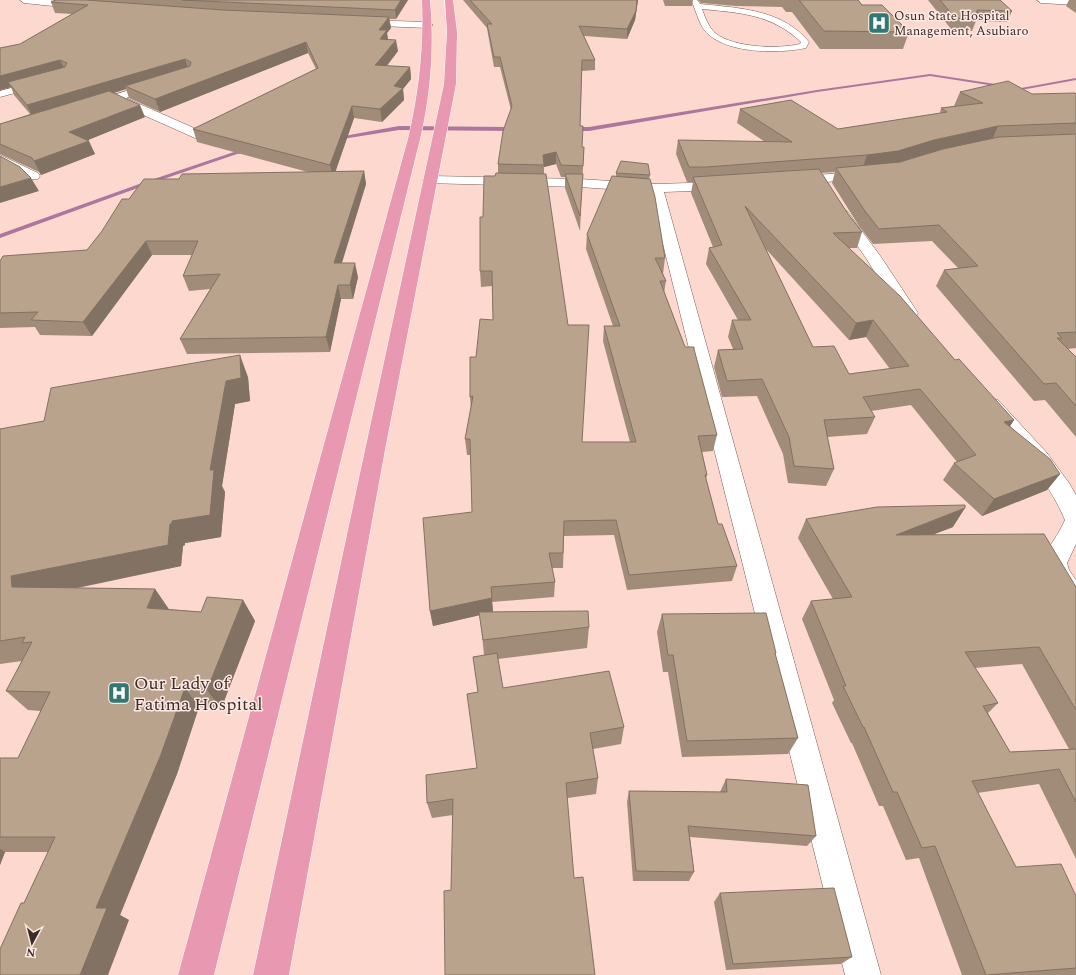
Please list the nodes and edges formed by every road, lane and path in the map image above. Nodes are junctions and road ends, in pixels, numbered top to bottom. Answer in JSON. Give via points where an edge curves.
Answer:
{"nodes":[{"id":1,"x":24,"y":0,"type":"edge"},
{"id":2,"x":426,"y":0,"type":"edge"},
{"id":3,"x":449,"y":0,"type":"edge"},
{"id":4,"x":1041,"y":0,"type":"edge"},
{"id":5,"x":1076,"y":2,"type":"edge"},
{"id":6,"x":696,"y":3,"type":"edge"},
{"id":7,"x":93,"y":7,"type":"edge"},
{"id":8,"x":348,"y":22,"type":"edge"},
{"id":9,"x":428,"y":25,"type":"junction"},
{"id":10,"x":52,"y":80,"type":"edge"},
{"id":11,"x":167,"y":82,"type":"edge"},
{"id":12,"x":0,"y":94,"type":"edge"},
{"id":13,"x":115,"y":98,"type":"junction"},
{"id":14,"x":76,"y":110,"type":"edge"},
{"id":15,"x":199,"y":135,"type":"edge"},
{"id":16,"x":0,"y":159,"type":"edge"},
{"id":17,"x":875,"y":174,"type":"edge"},
{"id":18,"x":33,"y":176,"type":"dead end"},
{"id":19,"x":820,"y":179,"type":"junction"},
{"id":20,"x":430,"y":180,"type":"junction"},
{"id":21,"x":782,"y":182,"type":"edge"},
{"id":22,"x":731,"y":185,"type":"edge"},
{"id":23,"x":656,"y":188,"type":"junction"},
{"id":24,"x":920,"y":326,"type":"edge"},
{"id":25,"x":979,"y":392,"type":"edge"},
{"id":26,"x":1076,"y":520,"type":"edge"},
{"id":27,"x":1076,"y":599,"type":"edge"},
{"id":28,"x":196,"y":975,"type":"edge"},
{"id":29,"x":272,"y":975,"type":"edge"},
{"id":30,"x":863,"y":975,"type":"edge"}],
"edges":[{"from":1,"to":7,"type":"street"},
{"from":2,"to":9,"type":"main road"},
{"from":3,"to":20,"type":"main road","via":[[452,32],[450,84]]},
{"from":4,"to":5,"type":"street"},
{"from":6,"to":6,"type":"lane","via":[[759,14],[780,21],[805,42],[797,48],[740,46],[715,37],[707,28]]},
{"from":8,"to":9,"type":"street"},
{"from":9,"to":28,"type":"main road","via":[[426,77],[418,125]]},
{"from":10,"to":12,"type":"street"},
{"from":11,"to":13,"type":"street"},
{"from":13,"to":14,"type":"street"},
{"from":13,"to":15,"type":"street"},
{"from":16,"to":18,"type":"street"},
{"from":17,"to":19,"type":"street"},
{"from":19,"to":21,"type":"street"},
{"from":19,"to":24,"type":"street","via":[[905,309]]},
{"from":20,"to":23,"type":"street","via":[[580,183]]},
{"from":20,"to":29,"type":"main road"},
{"from":22,"to":23,"type":"street"},
{"from":23,"to":30,"type":"street"},
{"from":25,"to":26,"type":"street","via":[[1040,459],[1071,506]]},
{"from":26,"to":27,"type":"street","via":[[1055,565]]}]}
